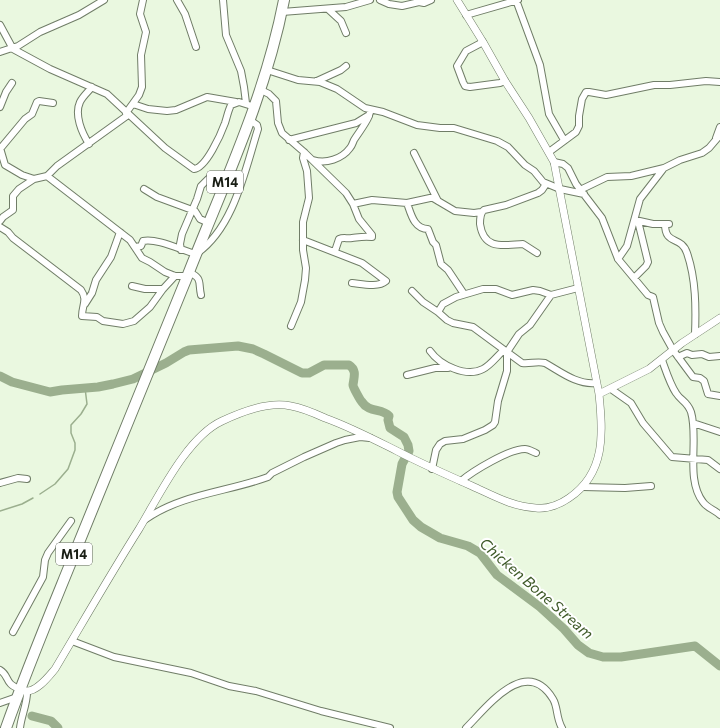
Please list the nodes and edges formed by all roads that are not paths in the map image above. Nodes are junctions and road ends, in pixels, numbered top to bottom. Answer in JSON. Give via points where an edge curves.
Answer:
{"nodes":[{"id":1,"x":104,"y":0,"type":"edge"},
{"id":2,"x":142,"y":0,"type":"edge"},
{"id":3,"x":177,"y":0,"type":"edge"},
{"id":4,"x":223,"y":0,"type":"edge"},
{"id":5,"x":284,"y":0,"type":"edge"},
{"id":6,"x":356,"y":0,"type":"edge"},
{"id":7,"x":370,"y":0,"type":"edge"},
{"id":8,"x":382,"y":0,"type":"edge"},
{"id":9,"x":431,"y":0,"type":"edge"},
{"id":10,"x":457,"y":0,"type":"edge"},
{"id":11,"x":517,"y":0,"type":"edge"},
{"id":12,"x":328,"y":9,"type":"junction"},
{"id":13,"x":282,"y":12,"type":"junction"},
{"id":14,"x":466,"y":15,"type":"junction"},
{"id":15,"x":0,"y":25,"type":"edge"},
{"id":16,"x":346,"y":33,"type":"dead end"},
{"id":17,"x":483,"y":42,"type":"junction"},
{"id":18,"x":196,"y":47,"type":"dead end"},
{"id":19,"x":13,"y":49,"type":"junction"},
{"id":20,"x":0,"y":52,"type":"edge"},
{"id":21,"x":346,"y":66,"type":"dead end"},
{"id":22,"x":267,"y":70,"type":"junction"},
{"id":23,"x":317,"y":81,"type":"junction"},
{"id":24,"x":505,"y":81,"type":"junction"},
{"id":25,"x":720,"y":82,"type":"edge"},
{"id":26,"x":12,"y":83,"type":"dead end"},
{"id":27,"x":92,"y":87,"type":"junction"},
{"id":28,"x":261,"y":90,"type":"junction"},
{"id":29,"x":236,"y":102,"type":"junction"},
{"id":30,"x":53,"y":103,"type":"dead end"},
{"id":31,"x":133,"y":104,"type":"junction"},
{"id":32,"x":250,"y":105,"type":"junction"},
{"id":33,"x":0,"y":107,"type":"edge"},
{"id":34,"x":370,"y":113,"type":"junction"},
{"id":35,"x":127,"y":114,"type":"junction"},
{"id":36,"x":250,"y":120,"type":"junction"},
{"id":37,"x":720,"y":127,"type":"edge"},
{"id":38,"x":718,"y":137,"type":"edge"},
{"id":39,"x":289,"y":140,"type":"junction"},
{"id":40,"x":564,"y":140,"type":"junction"},
{"id":41,"x":89,"y":144,"type":"junction"},
{"id":42,"x":0,"y":148,"type":"edge"},
{"id":43,"x":304,"y":152,"type":"junction"},
{"id":44,"x":549,"y":152,"type":"junction"},
{"id":45,"x":414,"y":153,"type":"dead end"},
{"id":46,"x":312,"y":160,"type":"junction"},
{"id":47,"x":554,"y":162,"type":"junction"},
{"id":48,"x":664,"y":168,"type":"junction"},
{"id":49,"x":47,"y":176,"type":"junction"},
{"id":50,"x":34,"y":179,"type":"junction"},
{"id":51,"x":546,"y":184,"type":"junction"},
{"id":52,"x":224,"y":185,"type":"junction"},
{"id":53,"x":144,"y":189,"type":"dead end"},
{"id":54,"x":560,"y":189,"type":"junction"},
{"id":55,"x":582,"y":192,"type":"junction"},
{"id":56,"x":438,"y":201,"type":"junction"},
{"id":57,"x":407,"y":203,"type":"junction"},
{"id":58,"x":353,"y":204,"type":"junction"},
{"id":59,"x":192,"y":210,"type":"junction"},
{"id":60,"x":481,"y":212,"type":"junction"},
{"id":61,"x":636,"y":220,"type":"junction"},
{"id":62,"x":0,"y":221,"type":"edge"},
{"id":63,"x":209,"y":223,"type":"junction"},
{"id":64,"x":0,"y":227,"type":"edge"},
{"id":65,"x":120,"y":232,"type":"junction"},
{"id":66,"x":303,"y":240,"type":"junction"},
{"id":67,"x":136,"y":248,"type":"junction"},
{"id":68,"x":181,"y":250,"type":"junction"},
{"id":69,"x":335,"y":251,"type":"junction"},
{"id":70,"x":537,"y":252,"type":"dead end"},
{"id":71,"x":196,"y":254,"type":"junction"},
{"id":72,"x":618,"y":259,"type":"junction"},
{"id":73,"x":188,"y":274,"type":"junction"},
{"id":74,"x":176,"y":276,"type":"junction"},
{"id":75,"x":634,"y":278,"type":"junction"},
{"id":76,"x":352,"y":283,"type":"dead end"},
{"id":77,"x":132,"y":286,"type":"dead end"},
{"id":78,"x":578,"y":288,"type":"junction"},
{"id":79,"x":163,"y":289,"type":"junction"},
{"id":80,"x":412,"y":290,"type":"dead end"},
{"id":81,"x":464,"y":294,"type":"junction"},
{"id":82,"x":201,"y":295,"type":"dead end"},
{"id":83,"x":551,"y":295,"type":"junction"},
{"id":84,"x":85,"y":304,"type":"junction"},
{"id":85,"x":438,"y":312,"type":"junction"},
{"id":86,"x":720,"y":318,"type":"edge"},
{"id":87,"x":290,"y":326,"type":"dead end"},
{"id":88,"x":695,"y":334,"type":"junction"},
{"id":89,"x":673,"y":350,"type":"junction"},
{"id":90,"x":430,"y":351,"type":"dead end"},
{"id":91,"x":506,"y":351,"type":"junction"},
{"id":92,"x":720,"y":356,"type":"edge"},
{"id":93,"x":678,"y":357,"type":"junction"},
{"id":94,"x":662,"y":360,"type":"junction"},
{"id":95,"x":454,"y":368,"type":"junction"},
{"id":96,"x":407,"y":375,"type":"dead end"},
{"id":97,"x":596,"y":383,"type":"junction"},
{"id":98,"x":611,"y":389,"type":"junction"},
{"id":99,"x":599,"y":394,"type":"junction"},
{"id":100,"x":720,"y":396,"type":"edge"},
{"id":101,"x":693,"y":423,"type":"junction"},
{"id":102,"x":720,"y":432,"type":"edge"},
{"id":103,"x":372,"y":438,"type":"junction"},
{"id":104,"x":536,"y":453,"type":"dead end"},
{"id":105,"x":693,"y":460,"type":"junction"},
{"id":106,"x":432,"y":469,"type":"junction"},
{"id":107,"x":720,"y":469,"type":"edge"},
{"id":108,"x":27,"y":479,"type":"dead end"},
{"id":109,"x":461,"y":481,"type":"junction"},
{"id":110,"x":0,"y":483,"type":"edge"},
{"id":111,"x":651,"y":486,"type":"dead end"},
{"id":112,"x":583,"y":487,"type":"junction"},
{"id":113,"x":720,"y":515,"type":"edge"},
{"id":114,"x":144,"y":520,"type":"junction"},
{"id":115,"x":71,"y":521,"type":"dead end"},
{"id":116,"x":12,"y":632,"type":"dead end"},
{"id":117,"x":72,"y":640,"type":"junction"},
{"id":118,"x":0,"y":670,"type":"edge"},
{"id":119,"x":21,"y":693,"type":"junction"},
{"id":120,"x":0,"y":703,"type":"edge"},
{"id":121,"x":6,"y":728,"type":"edge"},
{"id":122,"x":20,"y":728,"type":"edge"},
{"id":123,"x":390,"y":728,"type":"edge"},
{"id":124,"x":466,"y":728,"type":"edge"},
{"id":125,"x":562,"y":728,"type":"edge"}],
"edges":[{"from":1,"to":19,"type":"street","via":[[79,15],[40,32]]},
{"from":2,"to":31,"type":"street","via":[[140,14],[146,32],[141,55],[142,87]]},
{"from":3,"to":18,"type":"street","via":[[182,7]]},
{"from":4,"to":32,"type":"street","via":[[226,35],[241,71]]},
{"from":5,"to":13,"type":"highway","number":"M14"},
{"from":6,"to":7,"type":"street"},
{"from":7,"to":12,"type":"street"},
{"from":8,"to":9,"type":"street","via":[[402,6]]},
{"from":10,"to":14,"type":"street"},
{"from":11,"to":14,"type":"street"},
{"from":11,"to":40,"type":"street","via":[[540,65],[549,114]]},
{"from":12,"to":13,"type":"street"},
{"from":12,"to":16,"type":"street","via":[[341,21]]},
{"from":13,"to":22,"type":"highway","number":"M14"},
{"from":14,"to":17,"type":"street"},
{"from":15,"to":19,"type":"street"},
{"from":17,"to":24,"type":"street"},
{"from":17,"to":24,"type":"street","via":[[466,51],[458,64],[457,68],[465,86],[500,84]]},
{"from":19,"to":20,"type":"street"},
{"from":19,"to":27,"type":"street"},
{"from":21,"to":23,"type":"street"},
{"from":22,"to":23,"type":"street","via":[[298,80]]},
{"from":22,"to":28,"type":"highway","number":"M14"},
{"from":23,"to":34,"type":"street","via":[[337,89]]},
{"from":24,"to":44,"type":"street"},
{"from":25,"to":40,"type":"street","via":[[654,85],[606,95],[586,92],[581,103],[578,129]]},
{"from":26,"to":33,"type":"street"},
{"from":27,"to":35,"type":"street","via":[[112,98]]},
{"from":27,"to":41,"type":"street","via":[[82,98],[78,110],[81,128]]},
{"from":28,"to":32,"type":"highway","number":"M14"},
{"from":28,"to":39,"type":"street","via":[[276,100],[278,123],[282,133]]},
{"from":29,"to":31,"type":"street","via":[[207,97],[176,110],[167,111]]},
{"from":29,"to":32,"type":"street"},
{"from":29,"to":35,"type":"street","via":[[229,108],[214,147],[202,166],[197,169],[165,148]]},
{"from":30,"to":42,"type":"street","via":[[37,102],[32,114]]},
{"from":31,"to":35,"type":"street"},
{"from":32,"to":36,"type":"highway","number":"M14"},
{"from":34,"to":39,"type":"street","via":[[363,120],[348,126]]},
{"from":34,"to":46,"type":"street","via":[[361,132],[344,154],[328,161]]},
{"from":34,"to":51,"type":"street","via":[[383,112],[417,125],[460,129],[497,141]]},
{"from":35,"to":41,"type":"street"},
{"from":36,"to":52,"type":"highway","number":"M14"},
{"from":36,"to":71,"type":"street","via":[[258,128],[232,209],[205,248]]},
{"from":37,"to":38,"type":"street"},
{"from":38,"to":48,"type":"street","via":[[702,154]]},
{"from":39,"to":43,"type":"street"},
{"from":40,"to":44,"type":"street"},
{"from":41,"to":49,"type":"street"},
{"from":42,"to":50,"type":"street","via":[[5,166]]},
{"from":43,"to":46,"type":"street"},
{"from":43,"to":66,"type":"street","via":[[309,198],[303,222]]},
{"from":44,"to":47,"type":"street"},
{"from":45,"to":56,"type":"street"},
{"from":46,"to":58,"type":"street","via":[[338,184]]},
{"from":47,"to":54,"type":"street"},
{"from":47,"to":55,"type":"street","via":[[568,168]]},
{"from":48,"to":55,"type":"street","via":[[631,176],[607,177]]},
{"from":48,"to":61,"type":"street","via":[[640,199]]},
{"from":49,"to":50,"type":"street"},
{"from":49,"to":65,"type":"street"},
{"from":50,"to":62,"type":"street","via":[[14,193],[13,210]]},
{"from":51,"to":54,"type":"street"},
{"from":51,"to":60,"type":"street","via":[[538,193]]},
{"from":52,"to":59,"type":"street","via":[[212,179],[205,180],[200,186]]},
{"from":52,"to":63,"type":"highway","number":"M14"},
{"from":53,"to":59,"type":"street","via":[[157,197]]},
{"from":54,"to":55,"type":"street"},
{"from":54,"to":78,"type":"street"},
{"from":55,"to":72,"type":"street","via":[[602,218]]},
{"from":56,"to":57,"type":"street","via":[[430,198]]},
{"from":56,"to":60,"type":"street","via":[[455,212]]},
{"from":57,"to":58,"type":"street","via":[[372,200]]},
{"from":57,"to":81,"type":"street","via":[[418,226],[430,231],[441,264]]},
{"from":58,"to":69,"type":"street","via":[[358,219],[373,236],[339,238]]},
{"from":59,"to":63,"type":"street","via":[[200,219]]},
{"from":59,"to":68,"type":"street","via":[[180,239]]},
{"from":60,"to":70,"type":"street","via":[[482,231],[488,240],[504,246],[523,244]]},
{"from":61,"to":72,"type":"street","via":[[627,246]]},
{"from":61,"to":75,"type":"street","via":[[648,262]]},
{"from":61,"to":88,"type":"street","via":[[667,224],[667,236],[681,243],[687,253],[694,290]]},
{"from":63,"to":71,"type":"highway","number":"M14"},
{"from":64,"to":84,"type":"street","via":[[81,290]]},
{"from":65,"to":67,"type":"street"},
{"from":65,"to":84,"type":"street","via":[[111,257]]},
{"from":66,"to":69,"type":"street"},
{"from":66,"to":87,"type":"street","via":[[303,259],[306,268],[304,290]]},
{"from":67,"to":68,"type":"street","via":[[141,246],[143,241],[149,240]]},
{"from":67,"to":74,"type":"street","via":[[142,258]]},
{"from":68,"to":71,"type":"street"},
{"from":69,"to":76,"type":"street","via":[[362,263],[386,281],[374,285]]},
{"from":71,"to":73,"type":"highway","number":"M14"},
{"from":72,"to":75,"type":"street"},
{"from":73,"to":74,"type":"street"},
{"from":73,"to":82,"type":"street","via":[[196,275],[199,279]]},
{"from":73,"to":119,"type":"highway","number":"M14","via":[[112,459]]},
{"from":74,"to":79,"type":"street"},
{"from":75,"to":89,"type":"street","via":[[653,297],[660,325]]},
{"from":77,"to":79,"type":"street"},
{"from":78,"to":83,"type":"street"},
{"from":78,"to":97,"type":"street"},
{"from":79,"to":84,"type":"street","via":[[143,314],[134,321],[123,324],[82,316]]},
{"from":80,"to":85,"type":"street","via":[[423,302]]},
{"from":81,"to":83,"type":"street","via":[[496,289],[508,294],[533,290]]},
{"from":81,"to":85,"type":"street","via":[[444,304]]},
{"from":83,"to":91,"type":"street","via":[[530,325]]},
{"from":85,"to":91,"type":"street","via":[[451,323],[473,327]]},
{"from":86,"to":88,"type":"street"},
{"from":88,"to":89,"type":"street"},
{"from":89,"to":93,"type":"street"},
{"from":89,"to":94,"type":"street"},
{"from":90,"to":95,"type":"street","via":[[438,361]]},
{"from":91,"to":95,"type":"street","via":[[482,370],[466,371]]},
{"from":91,"to":97,"type":"street","via":[[522,363],[540,361],[576,380]]},
{"from":91,"to":106,"type":"street","via":[[507,371],[495,422],[485,430],[463,439],[440,444]]},
{"from":92,"to":93,"type":"street","via":[[687,354]]},
{"from":93,"to":100,"type":"street","via":[[693,377],[704,381],[708,394]]},
{"from":94,"to":98,"type":"street"},
{"from":94,"to":101,"type":"street","via":[[676,392],[688,405]]},
{"from":95,"to":96,"type":"street","via":[[435,368]]},
{"from":97,"to":99,"type":"street"},
{"from":98,"to":99,"type":"street"},
{"from":98,"to":105,"type":"street","via":[[631,403],[643,423],[672,457]]},
{"from":99,"to":112,"type":"street","via":[[602,430],[600,453],[594,470]]},
{"from":101,"to":102,"type":"street"},
{"from":101,"to":105,"type":"street"},
{"from":103,"to":106,"type":"street"},
{"from":103,"to":114,"type":"street","via":[[341,441],[304,457],[268,477],[170,505]]},
{"from":103,"to":114,"type":"street","via":[[289,405],[264,406],[239,414],[205,431],[180,462]]},
{"from":104,"to":109,"type":"street","via":[[526,449],[500,457],[474,470]]},
{"from":105,"to":107,"type":"street","via":[[708,460]]},
{"from":105,"to":113,"type":"street","via":[[694,476],[703,503]]},
{"from":106,"to":109,"type":"street"},
{"from":108,"to":110,"type":"street","via":[[18,478]]},
{"from":109,"to":112,"type":"street","via":[[512,504],[536,508],[555,506]]},
{"from":111,"to":112,"type":"street"},
{"from":114,"to":117,"type":"street"},
{"from":115,"to":116,"type":"street","via":[[48,553],[43,577]]},
{"from":117,"to":119,"type":"street","via":[[48,678],[33,689]]},
{"from":117,"to":123,"type":"street","via":[[114,657],[191,673],[229,686]]},
{"from":118,"to":119,"type":"street","via":[[10,684]]},
{"from":119,"to":120,"type":"street"},
{"from":119,"to":121,"type":"highway","number":"M14"},
{"from":119,"to":122,"type":"street","via":[[27,697]]},
{"from":124,"to":125,"type":"street","via":[[509,687],[531,681],[543,687],[553,699]]}]}
